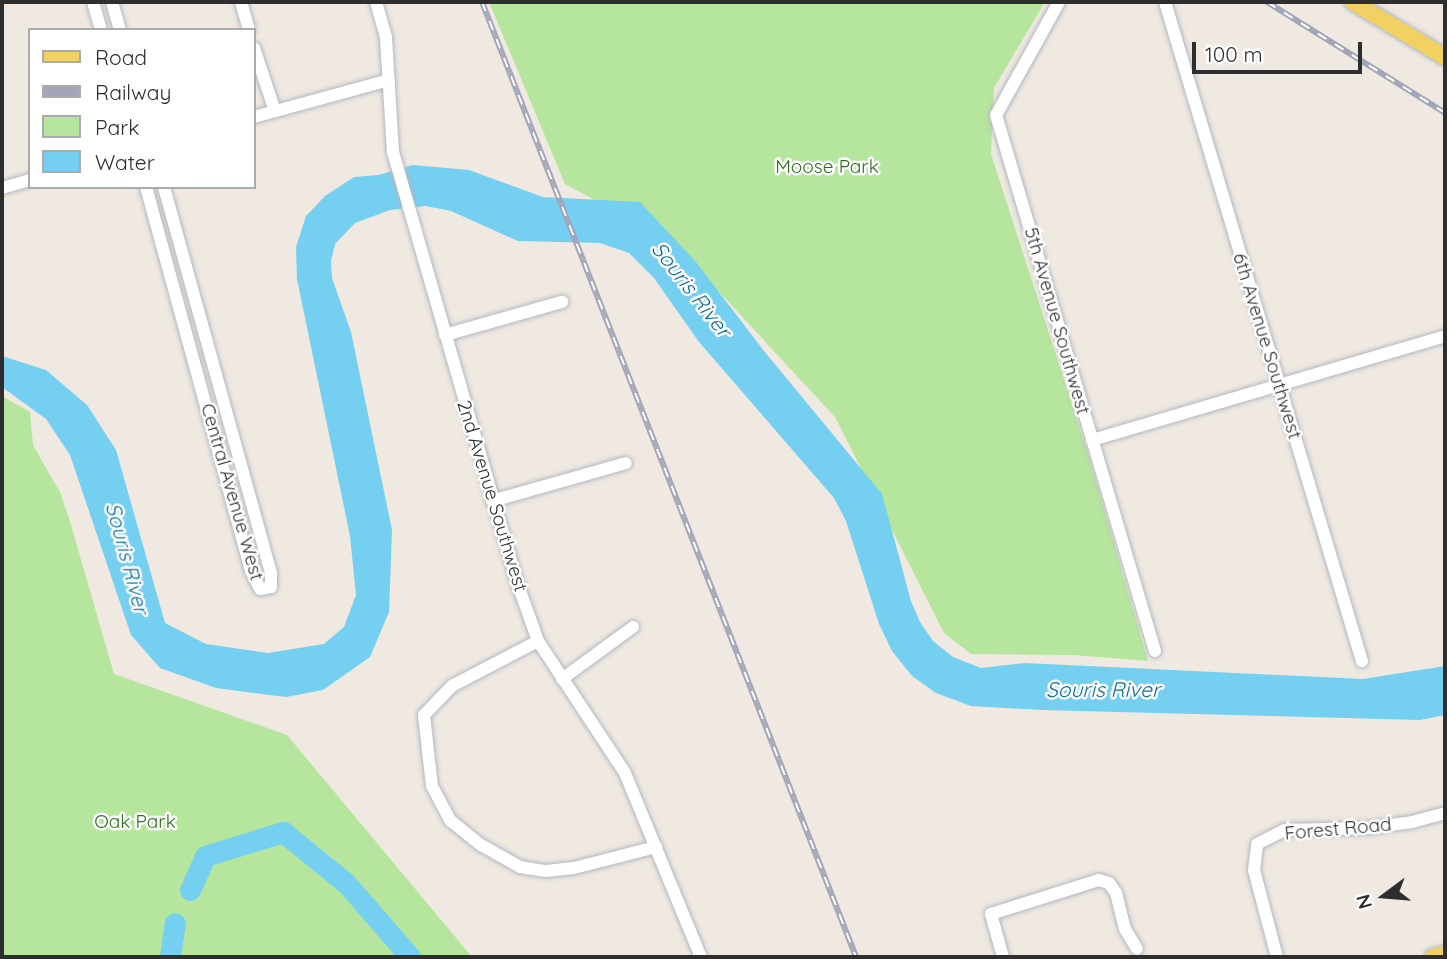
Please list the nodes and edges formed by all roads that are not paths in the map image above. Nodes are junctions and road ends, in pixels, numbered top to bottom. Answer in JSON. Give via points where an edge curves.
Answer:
{"nodes":[{"id":1,"x":93,"y":2,"type":"edge"},
{"id":2,"x":112,"y":2,"type":"edge"},
{"id":3,"x":241,"y":2,"type":"edge"},
{"id":4,"x":376,"y":2,"type":"edge"},
{"id":5,"x":1059,"y":2,"type":"edge"},
{"id":6,"x":1165,"y":2,"type":"edge"},
{"id":7,"x":1353,"y":2,"type":"edge"},
{"id":8,"x":100,"y":28,"type":"edge"},
{"id":9,"x":119,"y":28,"type":"edge"},
{"id":10,"x":248,"y":28,"type":"edge"},
{"id":11,"x":256,"y":54,"type":"edge"},
{"id":12,"x":1445,"y":57,"type":"edge"},
{"id":13,"x":389,"y":80,"type":"junction"},
{"id":14,"x":275,"y":111,"type":"junction"},
{"id":15,"x":256,"y":116,"type":"edge"},
{"id":16,"x":28,"y":181,"type":"edge"},
{"id":17,"x":2,"y":188,"type":"edge"},
{"id":18,"x":147,"y":189,"type":"edge"},
{"id":19,"x":165,"y":189,"type":"edge"},
{"id":20,"x":562,"y":302,"type":"dead end"},
{"id":21,"x":444,"y":335,"type":"junction"},
{"id":22,"x":1445,"y":336,"type":"edge"},
{"id":23,"x":1279,"y":385,"type":"junction"},
{"id":24,"x":1092,"y":440,"type":"junction"},
{"id":25,"x":626,"y":463,"type":"dead end"},
{"id":26,"x":492,"y":502,"type":"junction"},
{"id":27,"x":633,"y":627,"type":"dead end"},
{"id":28,"x":538,"y":640,"type":"junction"},
{"id":29,"x":1155,"y":651,"type":"dead end"},
{"id":30,"x":1362,"y":661,"type":"dead end"},
{"id":31,"x":562,"y":679,"type":"junction"},
{"id":32,"x":1445,"y":813,"type":"edge"},
{"id":33,"x":656,"y":847,"type":"junction"},
{"id":34,"x":1137,"y":949,"type":"dead end"},
{"id":35,"x":1445,"y":954,"type":"edge"},
{"id":36,"x":701,"y":957,"type":"edge"},
{"id":37,"x":1003,"y":957,"type":"edge"},
{"id":38,"x":1277,"y":957,"type":"edge"},
{"id":39,"x":1433,"y":957,"type":"edge"}],
"edges":[{"from":1,"to":8,"type":"street"},
{"from":2,"to":9,"type":"street"},
{"from":3,"to":10,"type":"street"},
{"from":4,"to":13,"type":"street","name":"2nd Avenue Southwest","via":[[386,38]]},
{"from":5,"to":24,"type":"street","name":"5th Avenue Southwest","via":[[996,115]]},
{"from":6,"to":23,"type":"street","name":"6th Avenue Southwest"},
{"from":7,"to":12,"type":"main road"},
{"from":11,"to":14,"type":"street"},
{"from":13,"to":14,"type":"street"},
{"from":13,"to":21,"type":"street","name":"2nd Avenue Southwest","via":[[393,152]]},
{"from":14,"to":15,"type":"street"},
{"from":16,"to":17,"type":"street"},
{"from":18,"to":19,"type":"street","name":"Central Avenue West","via":[[251,571],[260,589],[271,586],[271,573]]},
{"from":20,"to":21,"type":"street"},
{"from":21,"to":26,"type":"street","name":"2nd Avenue Southwest"},
{"from":22,"to":23,"type":"street"},
{"from":23,"to":24,"type":"street"},
{"from":23,"to":30,"type":"street","name":"6th Avenue Southwest"},
{"from":24,"to":29,"type":"street","name":"5th Avenue Southwest"},
{"from":25,"to":26,"type":"street"},
{"from":26,"to":28,"type":"street","name":"2nd Avenue Southwest"},
{"from":27,"to":31,"type":"street"},
{"from":28,"to":31,"type":"street","name":"2nd Avenue Southwest"},
{"from":28,"to":33,"type":"street","via":[[452,686],[424,715],[432,786],[451,821],[520,867],[546,871]]},
{"from":31,"to":33,"type":"street","name":"2nd Avenue Southwest","via":[[625,773]]},
{"from":32,"to":38,"type":"street","name":"Forest Road","via":[[1368,828],[1285,830],[1257,844],[1254,870]]},
{"from":33,"to":36,"type":"street","name":"2nd Avenue Southwest"},
{"from":34,"to":37,"type":"street","via":[[1125,929],[1116,893],[1109,883],[1099,880],[991,914]]},
{"from":35,"to":39,"type":"main road"}]}
